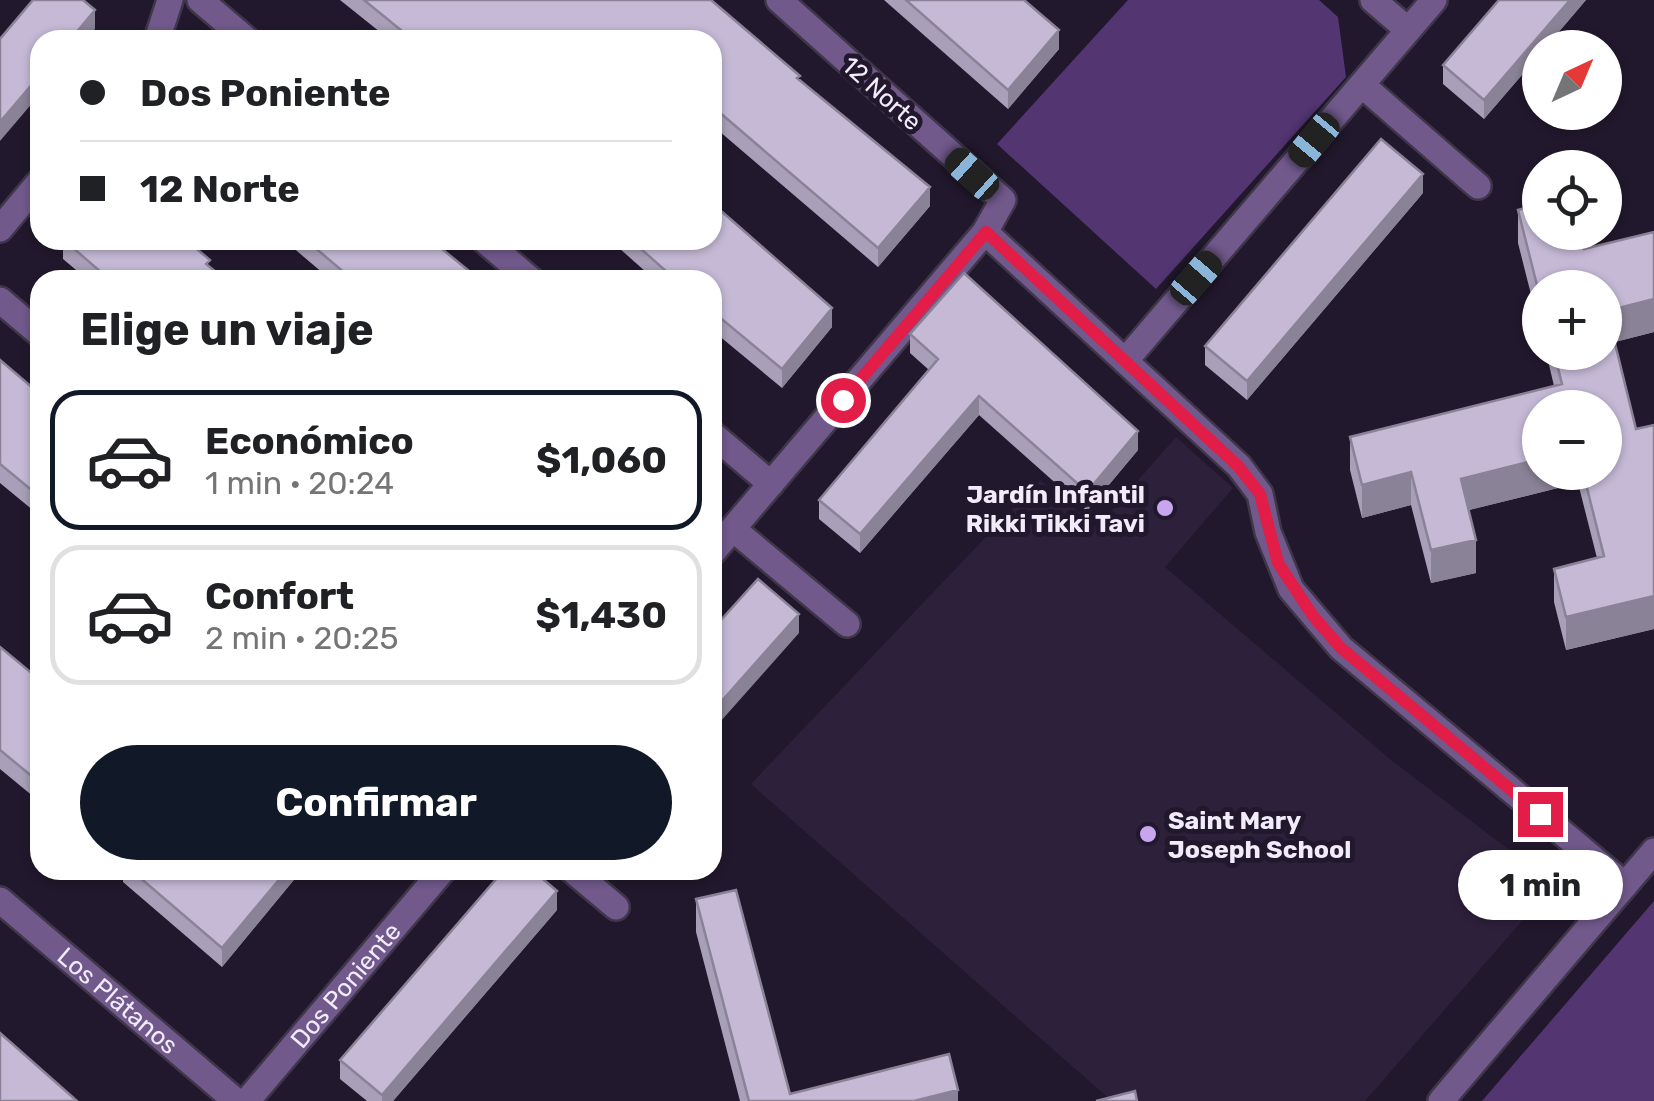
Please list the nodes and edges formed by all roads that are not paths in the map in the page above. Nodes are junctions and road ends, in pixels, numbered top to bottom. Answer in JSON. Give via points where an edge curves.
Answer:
{"nodes":[{"id":1,"x":170,"y":0,"type":"edge"},
{"id":2,"x":200,"y":0,"type":"edge"},
{"id":3,"x":779,"y":0,"type":"edge"},
{"id":4,"x":1373,"y":0,"type":"edge"},
{"id":5,"x":1434,"y":0,"type":"edge"},
{"id":6,"x":160,"y":30,"type":"edge"},
{"id":7,"x":236,"y":30,"type":"edge"},
{"id":8,"x":1408,"y":30,"type":"junction"},
{"id":9,"x":1362,"y":85,"type":"junction"},
{"id":10,"x":1478,"y":186,"type":"dead end"},
{"id":11,"x":30,"y":194,"type":"edge"},
{"id":12,"x":0,"y":229,"type":"edge"},
{"id":13,"x":986,"y":232,"type":"junction"},
{"id":14,"x":496,"y":250,"type":"edge"},
{"id":15,"x":519,"y":270,"type":"edge"},
{"id":16,"x":0,"y":300,"type":"edge"},
{"id":17,"x":30,"y":326,"type":"edge"},
{"id":18,"x":1125,"y":361,"type":"junction"},
{"id":19,"x":722,"y":442,"type":"edge"},
{"id":20,"x":771,"y":484,"type":"junction"},
{"id":21,"x":733,"y":528,"type":"junction"},
{"id":22,"x":722,"y":541,"type":"edge"},
{"id":23,"x":847,"y":624,"type":"dead end"},
{"id":24,"x":1654,"y":851,"type":"edge"},
{"id":25,"x":434,"y":880,"type":"edge"},
{"id":26,"x":584,"y":880,"type":"edge"},
{"id":27,"x":1625,"y":885,"type":"junction"},
{"id":28,"x":0,"y":900,"type":"edge"},
{"id":29,"x":616,"y":907,"type":"dead end"},
{"id":30,"x":236,"y":1101,"type":"edge"},
{"id":31,"x":246,"y":1101,"type":"edge"},
{"id":32,"x":1441,"y":1101,"type":"edge"}],
"edges":[{"from":1,"to":6,"type":"street"},
{"from":2,"to":7,"type":"street"},
{"from":3,"to":13,"type":"street","name":"12 Norte","via":[[1004,200]]},
{"from":4,"to":8,"type":"street"},
{"from":5,"to":8,"type":"street"},
{"from":8,"to":9,"type":"street"},
{"from":9,"to":10,"type":"street"},
{"from":9,"to":18,"type":"street"},
{"from":11,"to":12,"type":"street"},
{"from":13,"to":18,"type":"street"},
{"from":13,"to":20,"type":"street"},
{"from":14,"to":15,"type":"street"},
{"from":16,"to":17,"type":"street"},
{"from":18,"to":27,"type":"street","via":[[1260,494],[1292,589],[1341,648]]},
{"from":19,"to":20,"type":"street"},
{"from":20,"to":21,"type":"street"},
{"from":21,"to":22,"type":"street"},
{"from":21,"to":23,"type":"street"},
{"from":24,"to":27,"type":"street"},
{"from":25,"to":31,"type":"street","name":"Dos Poniente"},
{"from":26,"to":29,"type":"street"},
{"from":27,"to":32,"type":"street"},
{"from":28,"to":30,"type":"street","name":"Los Plátanos"}]}
